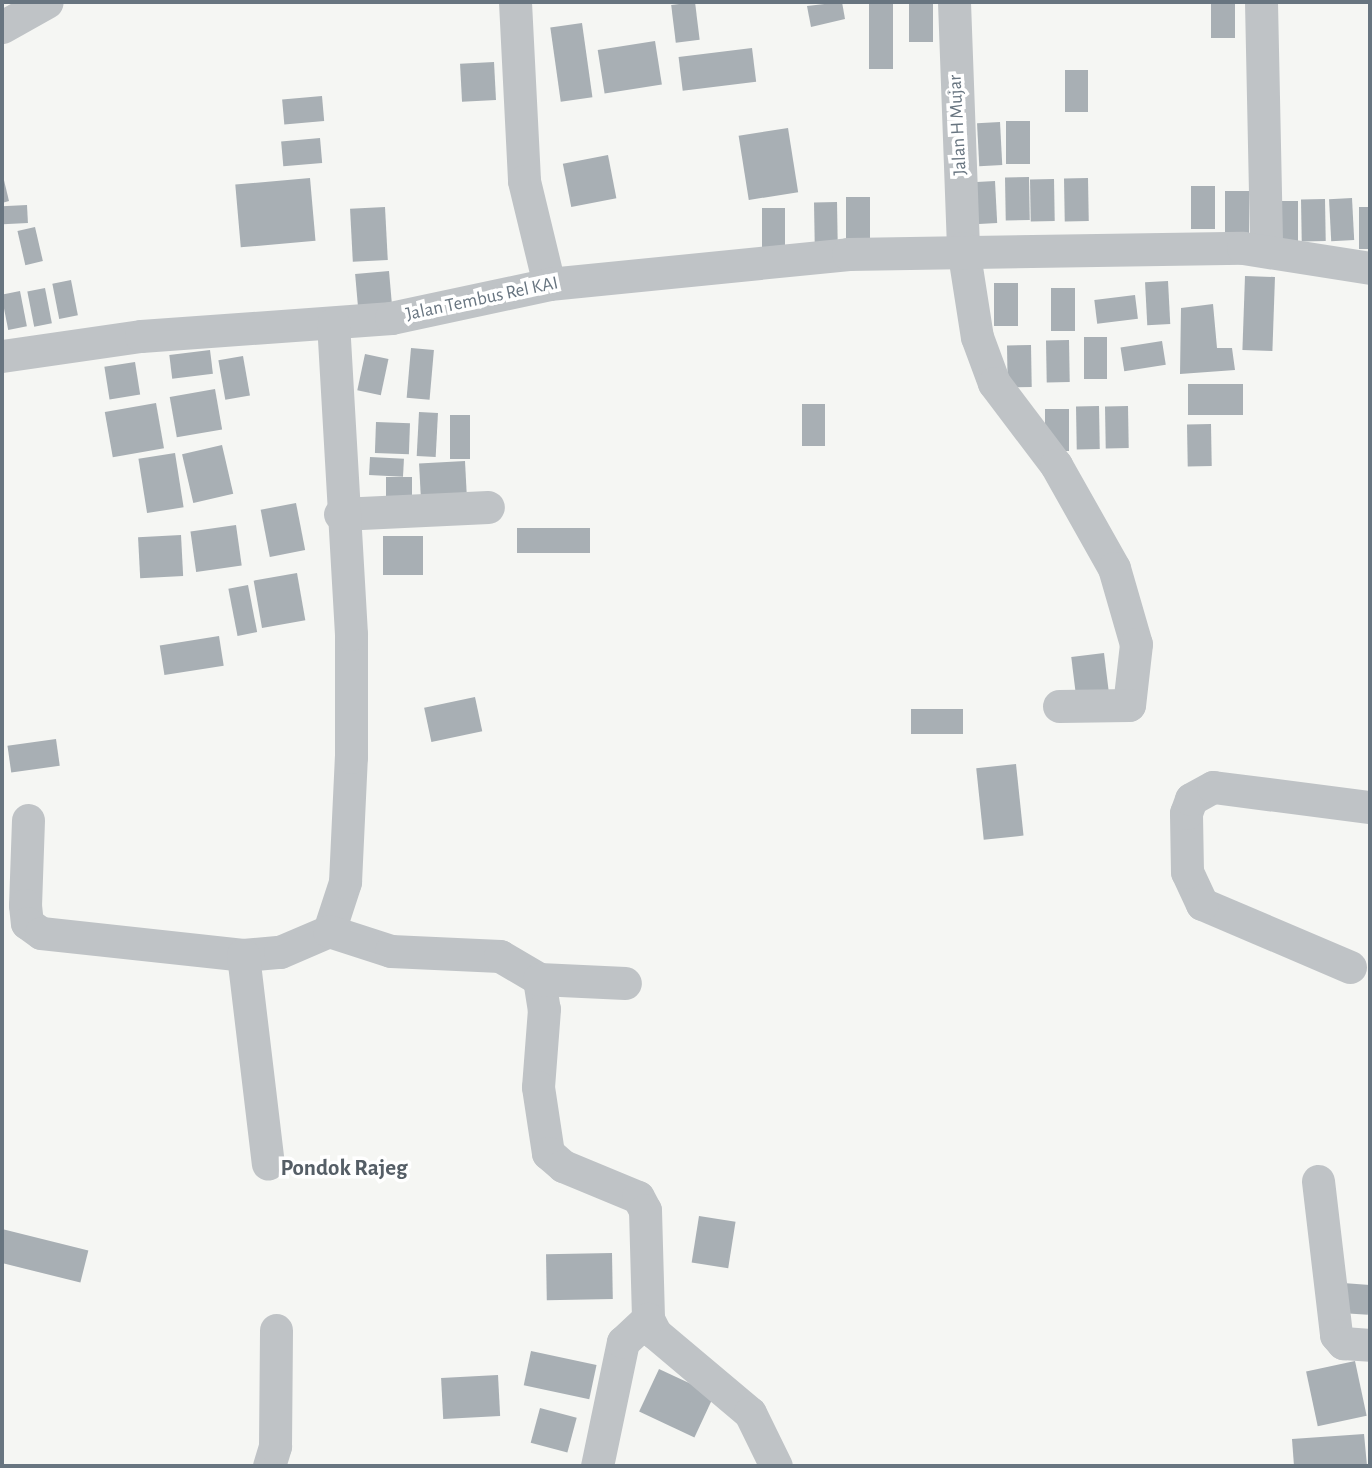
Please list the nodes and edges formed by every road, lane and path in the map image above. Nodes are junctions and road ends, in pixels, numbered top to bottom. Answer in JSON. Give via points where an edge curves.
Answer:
{"nodes":[{"id":1,"x":47,"y":2,"type":"edge"},
{"id":2,"x":514,"y":2,"type":"edge"},
{"id":3,"x":954,"y":2,"type":"edge"},
{"id":4,"x":1261,"y":2,"type":"edge"},
{"id":5,"x":2,"y":27,"type":"edge"},
{"id":6,"x":963,"y":248,"type":"junction"},
{"id":7,"x":1266,"y":249,"type":"junction"},
{"id":8,"x":1370,"y":268,"type":"edge"},
{"id":9,"x":550,"y":284,"type":"junction"},
{"id":10,"x":332,"y":324,"type":"junction"},
{"id":11,"x":2,"y":356,"type":"edge"},
{"id":12,"x":488,"y":507,"type":"dead end"},
{"id":13,"x":340,"y":514,"type":"junction"},
{"id":14,"x":1059,"y":706,"type":"dead end"},
{"id":15,"x":1370,"y":807,"type":"edge"},
{"id":16,"x":28,"y":820,"type":"dead end"},
{"id":17,"x":328,"y":931,"type":"junction"},
{"id":18,"x":243,"y":955,"type":"junction"},
{"id":19,"x":1350,"y":967,"type":"dead end"},
{"id":20,"x":540,"y":979,"type":"junction"},
{"id":21,"x":625,"y":983,"type":"dead end"},
{"id":22,"x":268,"y":1164,"type":"dead end"},
{"id":23,"x":1318,"y":1181,"type":"dead end"},
{"id":24,"x":648,"y":1319,"type":"junction"},
{"id":25,"x":276,"y":1330,"type":"dead end"},
{"id":26,"x":1370,"y":1345,"type":"edge"},
{"id":27,"x":269,"y":1466,"type":"edge"},
{"id":28,"x":597,"y":1466,"type":"edge"},
{"id":29,"x":776,"y":1466,"type":"edge"}],
"edges":[{"from":1,"to":5,"type":"street"},
{"from":2,"to":9,"type":"street","via":[[524,181]]},
{"from":3,"to":6,"type":"street","name":"Jalan H Mujar"},
{"from":4,"to":7,"type":"street"},
{"from":6,"to":7,"type":"street","name":"Jalan Tembus Rel KAI"},
{"from":6,"to":9,"type":"street","name":"Jalan Tembus Rel KAI"},
{"from":6,"to":14,"type":"street","name":"Jalan H Mujar","via":[[977,337],[994,383],[1055,465],[1130,609],[1136,676],[1129,705]]},
{"from":7,"to":8,"type":"street","name":"Jalan Tembus Rel KAI"},
{"from":9,"to":10,"type":"street","name":"Jalan Tembus Rel KAI","via":[[391,318]]},
{"from":10,"to":11,"type":"street","name":"Jalan Tembus Rel KAI","via":[[141,336]]},
{"from":10,"to":13,"type":"street"},
{"from":12,"to":13,"type":"street"},
{"from":13,"to":17,"type":"street","via":[[351,634],[351,757],[345,882]]},
{"from":15,"to":19,"type":"street","via":[[1213,787],[1191,800],[1186,813],[1187,872],[1202,904]]},
{"from":16,"to":18,"type":"street","via":[[27,923],[41,933]]},
{"from":17,"to":18,"type":"street","via":[[280,952]]},
{"from":17,"to":20,"type":"street","via":[[391,951],[500,956]]},
{"from":18,"to":22,"type":"street"},
{"from":20,"to":21,"type":"street"},
{"from":20,"to":24,"type":"street","via":[[542,1136],[563,1166],[638,1197],[645,1210]]},
{"from":23,"to":26,"type":"street","via":[[1336,1335],[1343,1343]]},
{"from":24,"to":28,"type":"street","via":[[623,1342]]},
{"from":24,"to":29,"type":"street","via":[[666,1346],[750,1413]]},
{"from":25,"to":27,"type":"street","via":[[275,1446]]}]}
